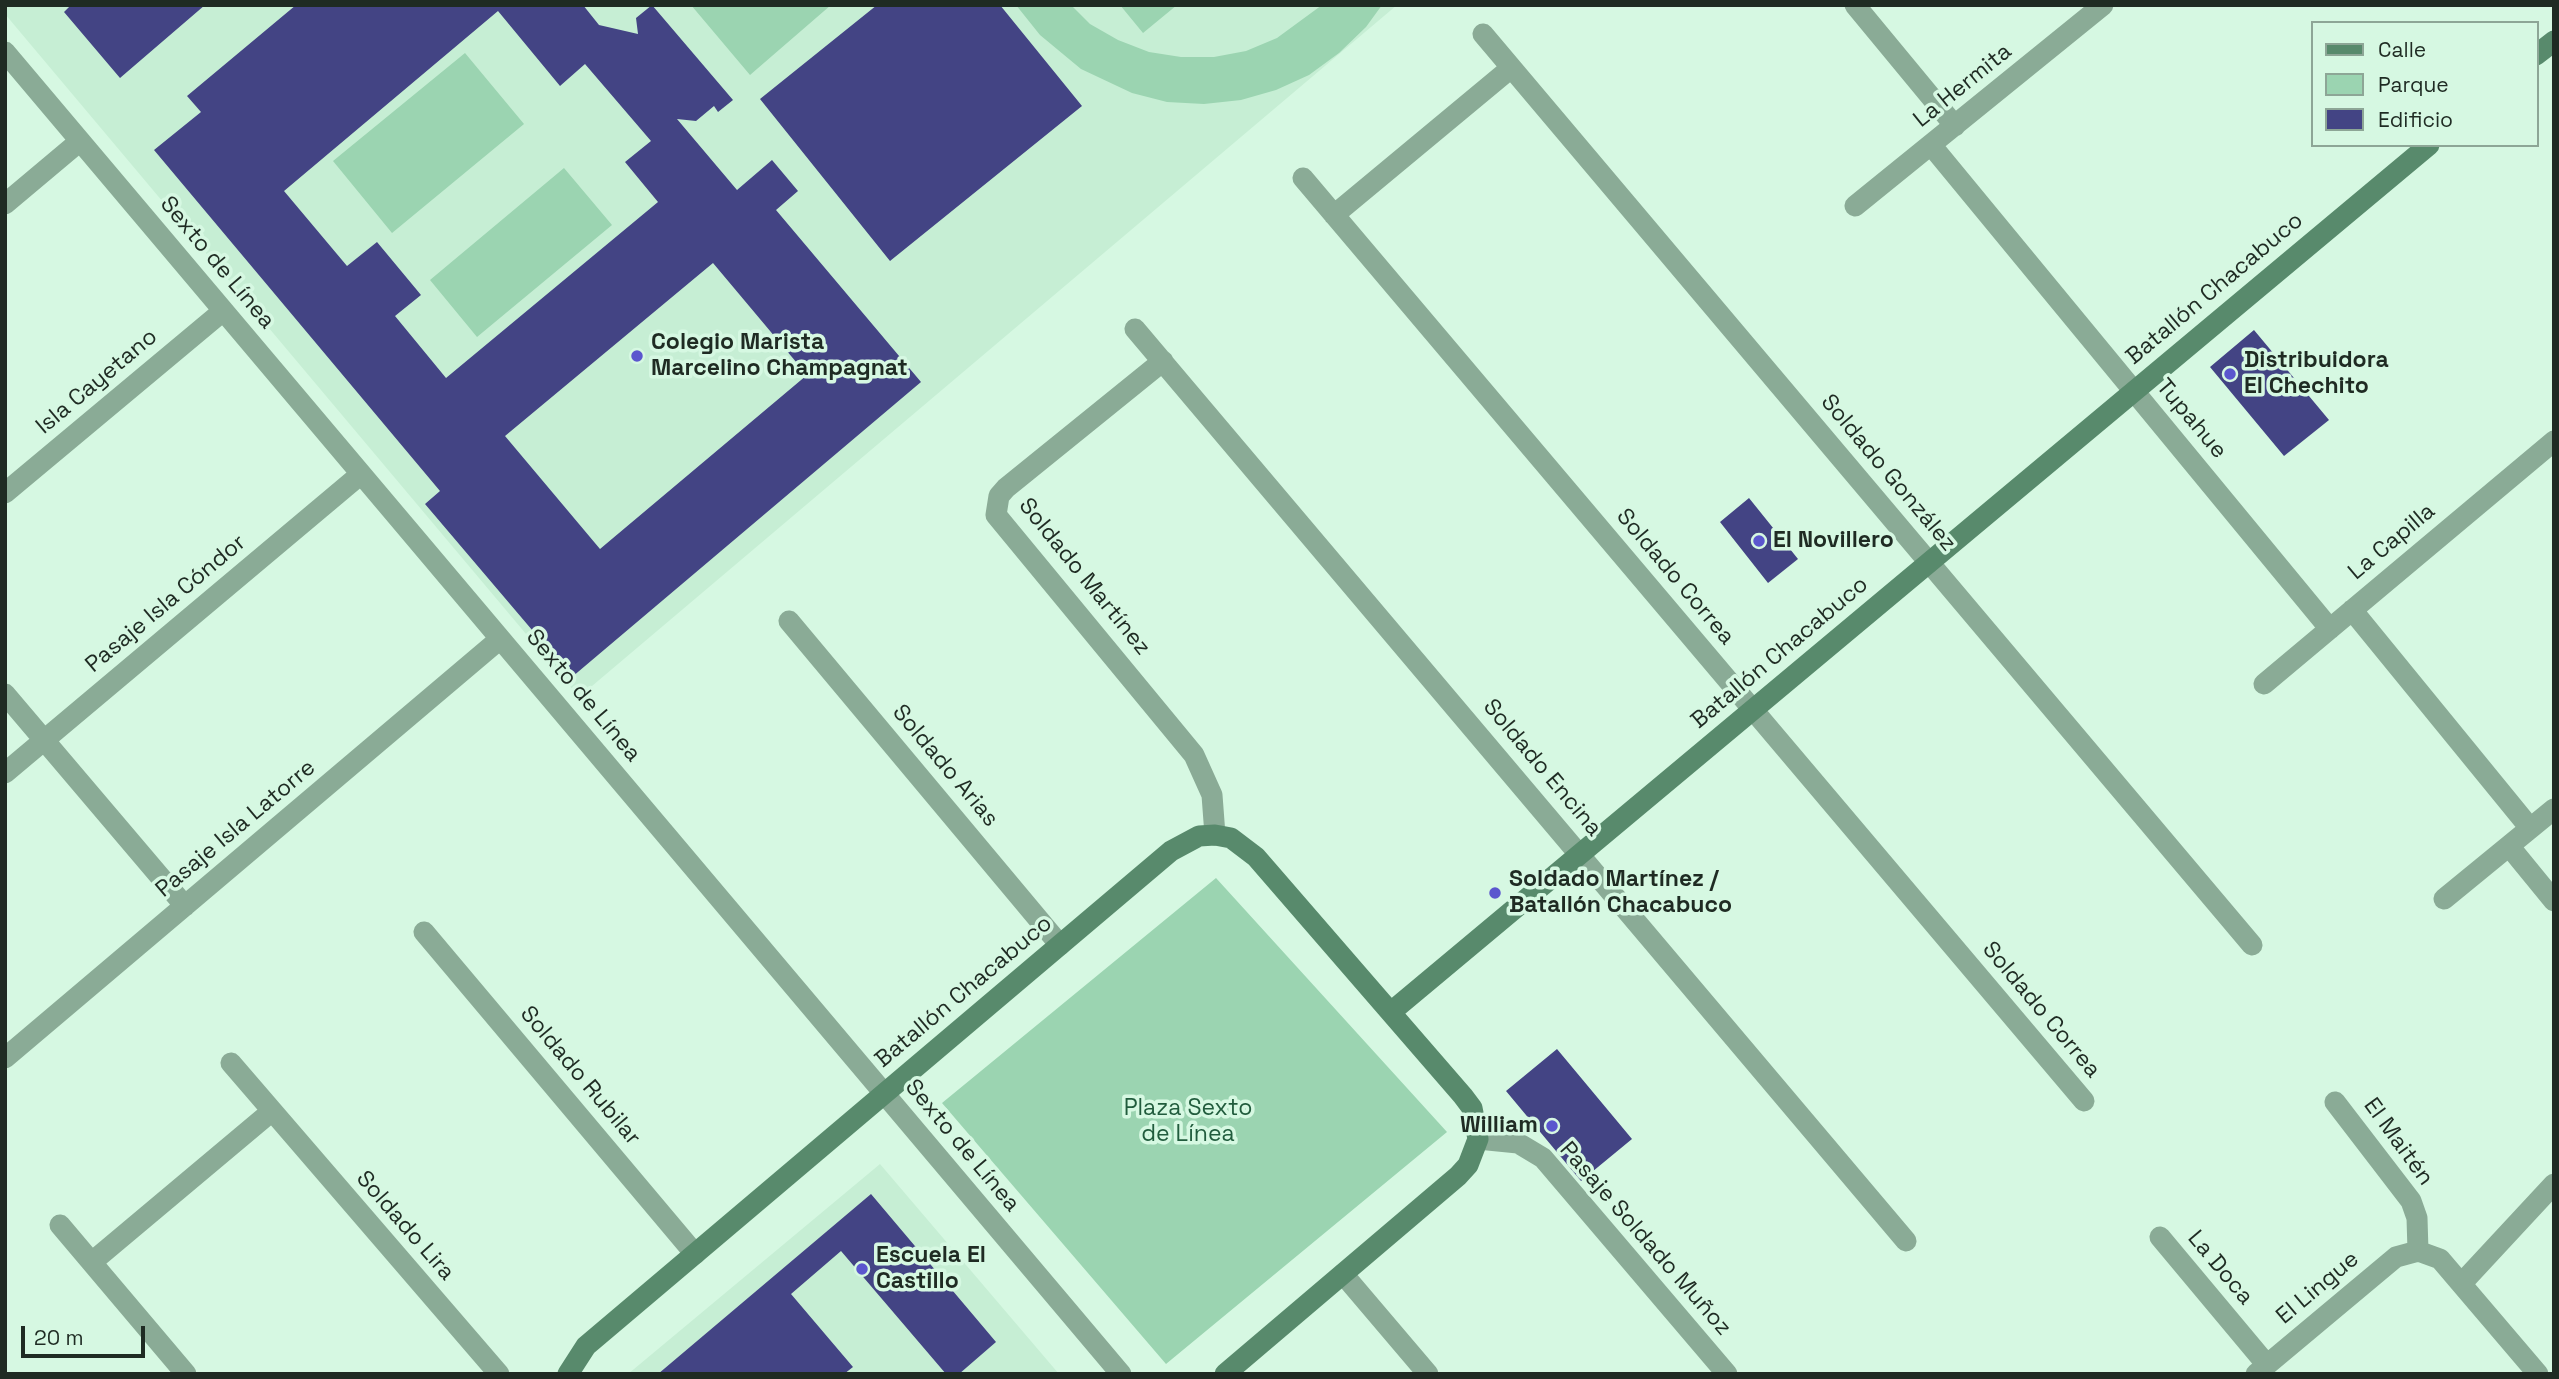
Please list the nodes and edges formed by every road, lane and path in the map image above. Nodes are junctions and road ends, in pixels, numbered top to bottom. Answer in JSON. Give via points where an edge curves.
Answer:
{"nodes":[{"id":1,"x":1855,"y":5,"type":"edge"},
{"id":2,"x":2103,"y":5,"type":"edge"},
{"id":3,"x":1483,"y":34,"type":"dead end"},
{"id":4,"x":2554,"y":41,"type":"edge"},
{"id":5,"x":5,"y":52,"type":"edge"},
{"id":6,"x":2538,"y":53,"type":"edge"},
{"id":7,"x":1511,"y":68,"type":"junction"},
{"id":8,"x":1955,"y":126,"type":"junction"},
{"id":9,"x":80,"y":141,"type":"junction"},
{"id":10,"x":1931,"y":145,"type":"junction"},
{"id":11,"x":2427,"y":147,"type":"edge"},
{"id":12,"x":1303,"y":178,"type":"dead end"},
{"id":13,"x":5,"y":204,"type":"edge"},
{"id":14,"x":1855,"y":206,"type":"dead end"},
{"id":15,"x":1334,"y":215,"type":"junction"},
{"id":16,"x":223,"y":311,"type":"junction"},
{"id":17,"x":1135,"y":329,"type":"dead end"},
{"id":18,"x":1163,"y":361,"type":"junction"},
{"id":19,"x":2134,"y":392,"type":"junction"},
{"id":20,"x":2554,"y":441,"type":"edge"},
{"id":21,"x":361,"y":474,"type":"junction"},
{"id":22,"x":5,"y":493,"type":"edge"},
{"id":23,"x":1929,"y":563,"type":"junction"},
{"id":24,"x":2352,"y":610,"type":"junction"},
{"id":25,"x":789,"y":621,"type":"dead end"},
{"id":26,"x":2330,"y":629,"type":"junction"},
{"id":27,"x":500,"y":639,"type":"junction"},
{"id":28,"x":2264,"y":684,"type":"dead end"},
{"id":29,"x":5,"y":694,"type":"edge"},
{"id":30,"x":1754,"y":710,"type":"junction"},
{"id":31,"x":45,"y":740,"type":"junction"},
{"id":32,"x":5,"y":773,"type":"edge"},
{"id":33,"x":2554,"y":808,"type":"edge"},
{"id":34,"x":2530,"y":828,"type":"junction"},
{"id":35,"x":1215,"y":835,"type":"junction"},
{"id":36,"x":2508,"y":846,"type":"junction"},
{"id":37,"x":1581,"y":854,"type":"junction"},
{"id":38,"x":2444,"y":899,"type":"dead end"},
{"id":39,"x":2554,"y":901,"type":"edge"},
{"id":40,"x":185,"y":906,"type":"junction"},
{"id":41,"x":424,"y":932,"type":"dead end"},
{"id":42,"x":1060,"y":945,"type":"junction"},
{"id":43,"x":2252,"y":945,"type":"dead end"},
{"id":44,"x":1391,"y":1012,"type":"junction"},
{"id":45,"x":5,"y":1058,"type":"edge"},
{"id":46,"x":231,"y":1063,"type":"dead end"},
{"id":47,"x":884,"y":1094,"type":"junction"},
{"id":48,"x":2084,"y":1101,"type":"dead end"},
{"id":49,"x":2335,"y":1102,"type":"dead end"},
{"id":50,"x":272,"y":1111,"type":"junction"},
{"id":51,"x":1478,"y":1139,"type":"junction"},
{"id":52,"x":2554,"y":1184,"type":"edge"},
{"id":53,"x":60,"y":1225,"type":"dead end"},
{"id":54,"x":2160,"y":1237,"type":"dead end"},
{"id":55,"x":1906,"y":1241,"type":"dead end"},
{"id":56,"x":2418,"y":1251,"type":"junction"},
{"id":57,"x":695,"y":1254,"type":"junction"},
{"id":58,"x":92,"y":1262,"type":"junction"},
{"id":59,"x":1343,"y":1274,"type":"junction"},
{"id":60,"x":2462,"y":1283,"type":"junction"},
{"id":61,"x":2261,"y":1369,"type":"edge"},
{"id":62,"x":186,"y":1374,"type":"edge"},
{"id":63,"x":499,"y":1374,"type":"edge"},
{"id":64,"x":568,"y":1374,"type":"edge"},
{"id":65,"x":1121,"y":1374,"type":"edge"},
{"id":66,"x":1225,"y":1374,"type":"edge"},
{"id":67,"x":1428,"y":1374,"type":"edge"},
{"id":68,"x":1727,"y":1374,"type":"edge"},
{"id":69,"x":2538,"y":1374,"type":"edge"}],
"edges":[{"from":1,"to":8,"type":"street"},
{"from":2,"to":8,"type":"street","name":"La Hermita"},
{"from":3,"to":7,"type":"street","name":"Soldado González"},
{"from":4,"to":6,"type":"street"},
{"from":5,"to":9,"type":"street","name":"Sexto de Línea"},
{"from":7,"to":15,"type":"street"},
{"from":7,"to":23,"type":"street","name":"Soldado González"},
{"from":8,"to":10,"type":"street","name":"La Hermita"},
{"from":9,"to":13,"type":"street"},
{"from":9,"to":16,"type":"street","name":"Sexto de Línea"},
{"from":10,"to":14,"type":"street","name":"La Hermita"},
{"from":10,"to":19,"type":"street","name":"Tupahue"},
{"from":11,"to":19,"type":"street","name":"Batallón Chacabuco"},
{"from":12,"to":15,"type":"street","name":"Soldado Correa"},
{"from":15,"to":30,"type":"street","name":"Soldado Correa"},
{"from":16,"to":21,"type":"street","name":"Sexto de Línea"},
{"from":16,"to":22,"type":"street","name":"Isla Cayetano"},
{"from":17,"to":18,"type":"street","name":"Soldado Encina"},
{"from":18,"to":35,"type":"street","name":"Soldado Martínez","via":[[1006,488],[999,496],[996,515],[1194,755],[1212,795]]},
{"from":18,"to":37,"type":"street","name":"Soldado Encina"},
{"from":19,"to":23,"type":"street","name":"Batallón Chacabuco"},
{"from":19,"to":26,"type":"street","name":"Tupahue"},
{"from":20,"to":24,"type":"street","name":"La Capilla"},
{"from":21,"to":27,"type":"street","name":"Sexto de Línea"},
{"from":21,"to":31,"type":"street","name":"Pasaje Isla Cóndor"},
{"from":23,"to":30,"type":"street","name":"Batallón Chacabuco"},
{"from":23,"to":43,"type":"street","name":"Soldado González"},
{"from":24,"to":26,"type":"street","name":"La Capilla"},
{"from":24,"to":34,"type":"street"},
{"from":25,"to":42,"type":"street","name":"Soldado Arias"},
{"from":26,"to":28,"type":"street","name":"La Capilla"},
{"from":27,"to":40,"type":"street","name":"Pasaje Isla Latorre"},
{"from":27,"to":47,"type":"street","name":"Sexto de Línea"},
{"from":29,"to":31,"type":"street"},
{"from":30,"to":37,"type":"street","name":"Batallón Chacabuco"},
{"from":30,"to":48,"type":"street","name":"Soldado Correa"},
{"from":31,"to":32,"type":"street","name":"Pasaje Isla Cóndor"},
{"from":31,"to":40,"type":"street"},
{"from":33,"to":34,"type":"street"},
{"from":34,"to":36,"type":"street"},
{"from":35,"to":42,"type":"street","name":"Batallón Chacabuco","via":[[1184,842]]},
{"from":35,"to":44,"type":"street","via":[[1231,838],[1256,856]]},
{"from":36,"to":38,"type":"street"},
{"from":36,"to":39,"type":"street"},
{"from":37,"to":44,"type":"street","name":"Batallón Chacabuco"},
{"from":37,"to":55,"type":"street","name":"Soldado Encina"},
{"from":40,"to":45,"type":"street","name":"Pasaje Isla Latorre"},
{"from":41,"to":57,"type":"street","name":"Soldado Rubilar"},
{"from":42,"to":47,"type":"street","name":"Batallón Chacabuco"},
{"from":44,"to":51,"type":"street","via":[[1472,1108]]},
{"from":46,"to":50,"type":"street","name":"Soldado Lira"},
{"from":47,"to":57,"type":"street","name":"Batallón Chacabuco"},
{"from":47,"to":65,"type":"street","name":"Sexto de Línea"},
{"from":49,"to":56,"type":"street","name":"El Maitén","via":[[2412,1201]]},
{"from":50,"to":58,"type":"street"},
{"from":50,"to":63,"type":"street","name":"Soldado Lira"},
{"from":51,"to":59,"type":"street","via":[[1468,1165],[1458,1176]]},
{"from":51,"to":68,"type":"street","name":"Pasaje Soldado Muñoz","via":[[1518,1143],[1543,1158]]},
{"from":52,"to":60,"type":"street"},
{"from":53,"to":58,"type":"street"},
{"from":54,"to":61,"type":"street","name":"La Doca"},
{"from":56,"to":60,"type":"street","via":[[2440,1259]]},
{"from":56,"to":61,"type":"street","name":"El Lingue","via":[[2396,1257]]},
{"from":57,"to":64,"type":"street","name":"Batallón Chacabuco","via":[[586,1346]]},
{"from":58,"to":62,"type":"street"},
{"from":59,"to":66,"type":"street"},
{"from":59,"to":67,"type":"street"},
{"from":60,"to":69,"type":"street"}]}
